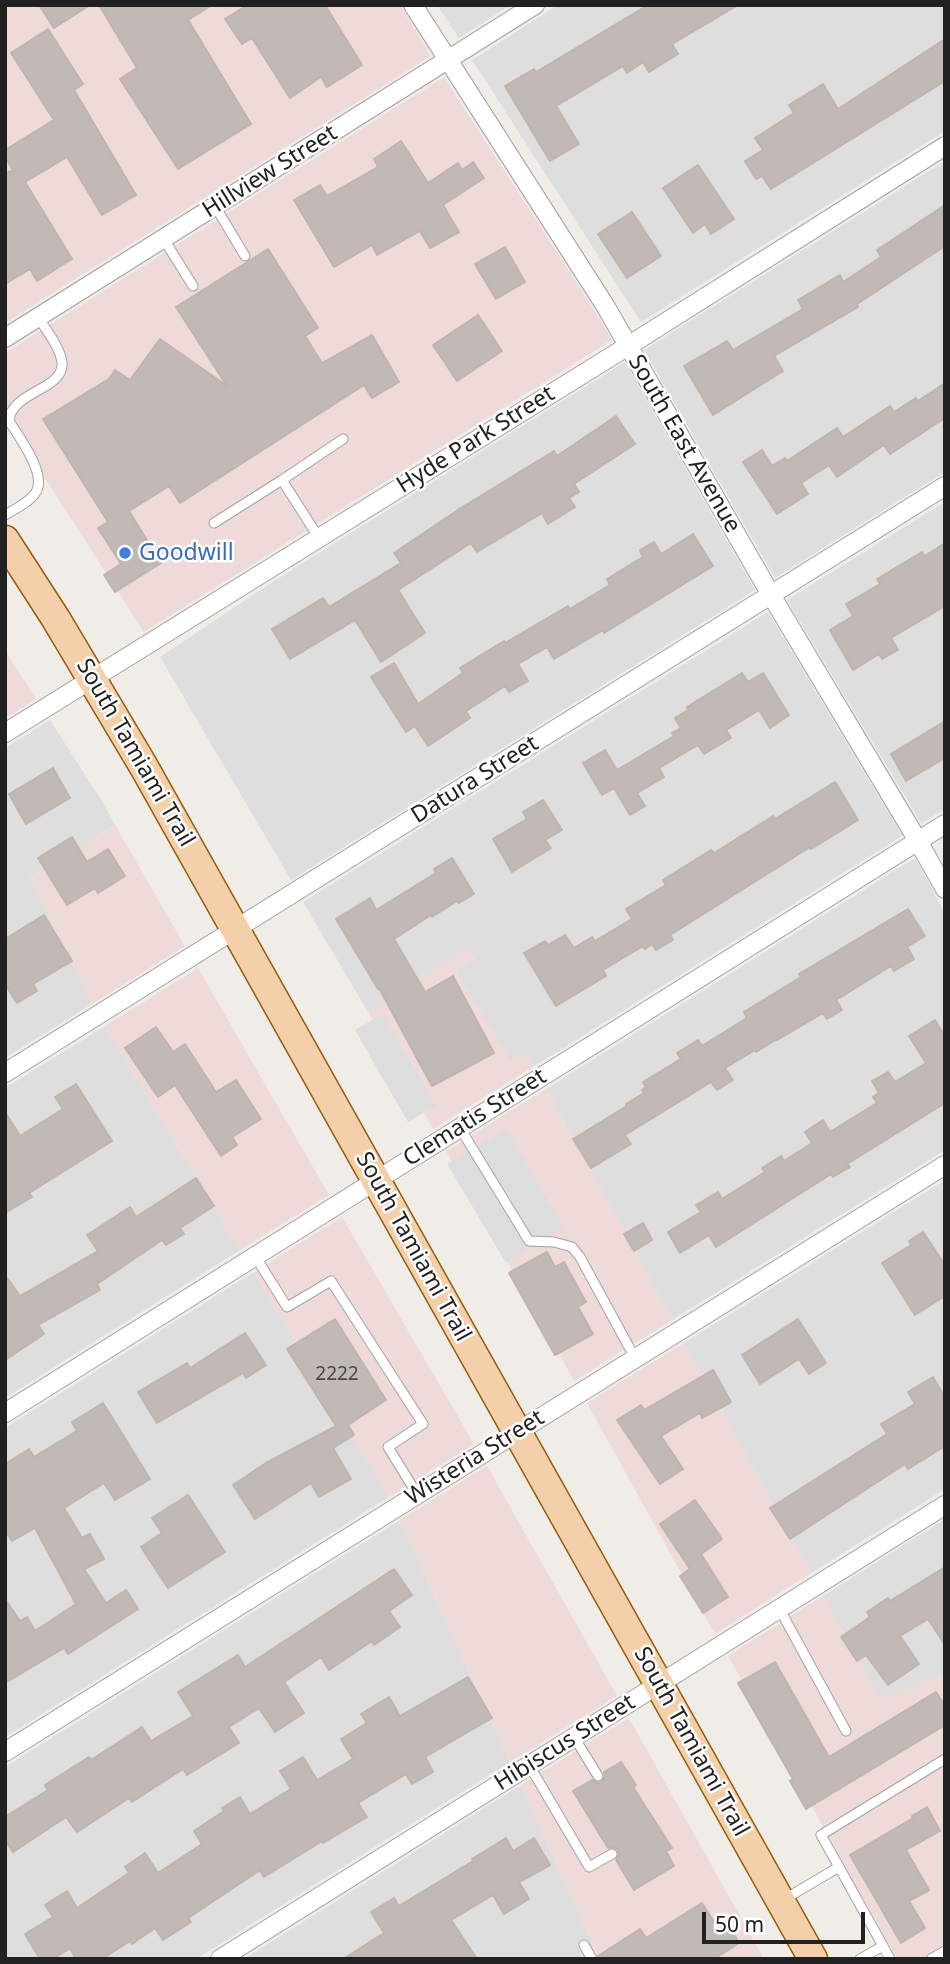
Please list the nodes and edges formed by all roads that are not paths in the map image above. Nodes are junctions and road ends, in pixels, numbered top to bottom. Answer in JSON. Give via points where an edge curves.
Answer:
{"nodes":[{"id":1,"x":413,"y":5,"type":"edge"},
{"id":2,"x":535,"y":5,"type":"edge"},
{"id":3,"x":447,"y":61,"type":"junction"},
{"id":4,"x":945,"y":146,"type":"edge"},
{"id":5,"x":215,"y":206,"type":"junction"},
{"id":6,"x":163,"y":239,"type":"junction"},
{"id":7,"x":245,"y":256,"type":"dead end"},
{"id":8,"x":193,"y":286,"type":"dead end"},
{"id":9,"x":38,"y":317,"type":"junction"},
{"id":10,"x":5,"y":338,"type":"edge"},
{"id":11,"x":628,"y":346,"type":"junction"},
{"id":12,"x":343,"y":439,"type":"dead end"},
{"id":13,"x":282,"y":480,"type":"junction"},
{"id":14,"x":945,"y":486,"type":"edge"},
{"id":15,"x":5,"y":515,"type":"edge"},
{"id":16,"x":214,"y":523,"type":"dead end"},
{"id":17,"x":319,"y":538,"type":"junction"},
{"id":18,"x":5,"y":540,"type":"edge"},
{"id":19,"x":771,"y":595,"type":"junction"},
{"id":20,"x":93,"y":679,"type":"junction"},
{"id":21,"x":5,"y":733,"type":"edge"},
{"id":22,"x":945,"y":824,"type":"edge"},
{"id":23,"x":918,"y":841,"type":"junction"},
{"id":24,"x":945,"y":889,"type":"edge"},
{"id":25,"x":236,"y":929,"type":"junction"},
{"id":26,"x":5,"y":1073,"type":"edge"},
{"id":27,"x":460,"y":1128,"type":"junction"},
{"id":28,"x":945,"y":1165,"type":"edge"},
{"id":29,"x":376,"y":1181,"type":"junction"},
{"id":30,"x":255,"y":1256,"type":"junction"},
{"id":31,"x":635,"y":1358,"type":"junction"},
{"id":32,"x":5,"y":1413,"type":"edge"},
{"id":33,"x":517,"y":1432,"type":"junction"},
{"id":34,"x":417,"y":1494,"type":"junction"},
{"id":35,"x":945,"y":1504,"type":"edge"},
{"id":36,"x":779,"y":1608,"type":"junction"},
{"id":37,"x":659,"y":1684,"type":"junction"},
{"id":38,"x":846,"y":1731,"type":"dead end"},
{"id":39,"x":574,"y":1737,"type":"junction"},
{"id":40,"x":5,"y":1752,"type":"edge"},
{"id":41,"x":945,"y":1759,"type":"edge"},
{"id":42,"x":529,"y":1765,"type":"junction"},
{"id":43,"x":598,"y":1776,"type":"dead end"},
{"id":44,"x":612,"y":1854,"type":"dead end"},
{"id":45,"x":839,"y":1867,"type":"junction"},
{"id":46,"x":781,"y":1902,"type":"junction"},
{"id":47,"x":584,"y":1945,"type":"dead end"},
{"id":48,"x":883,"y":1946,"type":"junction"},
{"id":49,"x":945,"y":1951,"type":"edge"},
{"id":50,"x":808,"y":1957,"type":"edge"},
{"id":51,"x":220,"y":1959,"type":"edge"},
{"id":52,"x":592,"y":1959,"type":"edge"},
{"id":53,"x":860,"y":1959,"type":"edge"},
{"id":54,"x":890,"y":1959,"type":"edge"},
{"id":55,"x":931,"y":1959,"type":"edge"}],
"edges":[{"from":1,"to":3,"type":"street","name":"South East Avenue"},
{"from":2,"to":3,"type":"street","name":"Hillview Street"},
{"from":3,"to":5,"type":"street","name":"Hillview Street"},
{"from":3,"to":11,"type":"street","name":"South East Avenue"},
{"from":4,"to":11,"type":"street","name":"Hyde Park Street"},
{"from":5,"to":6,"type":"street","name":"Hillview Street"},
{"from":5,"to":7,"type":"lane"},
{"from":6,"to":8,"type":"lane"},
{"from":6,"to":9,"type":"street","name":"Hillview Street"},
{"from":9,"to":10,"type":"street","name":"Hillview Street"},
{"from":9,"to":15,"type":"lane","via":[[58,351],[61,370],[55,379],[16,404],[10,414],[9,421],[33,462],[38,489]]},
{"from":11,"to":17,"type":"street","name":"Hyde Park Street"},
{"from":11,"to":19,"type":"street","name":"South East Avenue"},
{"from":12,"to":13,"type":"lane"},
{"from":13,"to":16,"type":"lane"},
{"from":13,"to":17,"type":"lane"},
{"from":14,"to":19,"type":"street","name":"Datura Street"},
{"from":17,"to":20,"type":"street","name":"Hyde Park Street"},
{"from":18,"to":20,"type":"main road","name":"South Tamiami Trail"},
{"from":19,"to":23,"type":"street","name":"South East Avenue"},
{"from":19,"to":25,"type":"street","name":"Datura Street"},
{"from":20,"to":21,"type":"street","name":"Hyde Park Street"},
{"from":20,"to":25,"type":"main road","name":"South Tamiami Trail"},
{"from":22,"to":23,"type":"street","name":"Clematis Street"},
{"from":23,"to":24,"type":"street","name":"South East Avenue"},
{"from":23,"to":27,"type":"street","name":"Clematis Street"},
{"from":25,"to":26,"type":"street","name":"Datura Street"},
{"from":25,"to":29,"type":"main road","name":"South Tamiami Trail"},
{"from":27,"to":29,"type":"street","name":"Clematis Street"},
{"from":27,"to":31,"type":"lane","via":[[529,1241],[572,1247],[580,1257]]},
{"from":28,"to":31,"type":"street","name":"Wisteria Street"},
{"from":29,"to":30,"type":"street","name":"Clematis Street"},
{"from":29,"to":33,"type":"main road","name":"South Tamiami Trail"},
{"from":30,"to":32,"type":"street","name":"Clematis Street"},
{"from":30,"to":34,"type":"lane","via":[[287,1307],[331,1281],[423,1424],[387,1447]]},
{"from":31,"to":33,"type":"street","name":"Wisteria Street"},
{"from":33,"to":34,"type":"street","name":"Wisteria Street"},
{"from":33,"to":37,"type":"main road","name":"South Tamiami Trail"},
{"from":34,"to":40,"type":"street","name":"Wisteria Street"},
{"from":35,"to":36,"type":"street","name":"Hibiscus Street"},
{"from":36,"to":37,"type":"street","name":"Hibiscus Street"},
{"from":36,"to":38,"type":"lane"},
{"from":37,"to":39,"type":"street","name":"Hibiscus Street"},
{"from":37,"to":46,"type":"main road","name":"South Tamiami Trail"},
{"from":39,"to":42,"type":"street","name":"Hibiscus Street"},
{"from":39,"to":43,"type":"lane"},
{"from":41,"to":45,"type":"lane","via":[[821,1835]]},
{"from":42,"to":44,"type":"lane","via":[[589,1867]]},
{"from":42,"to":51,"type":"street","name":"Hibiscus Street"},
{"from":45,"to":46,"type":"lane"},
{"from":45,"to":48,"type":"lane"},
{"from":46,"to":50,"type":"main road","name":"South Tamiami Trail"},
{"from":47,"to":52,"type":"lane"},
{"from":48,"to":53,"type":"lane"},
{"from":48,"to":54,"type":"lane"},
{"from":49,"to":55,"type":"lane"}]}
